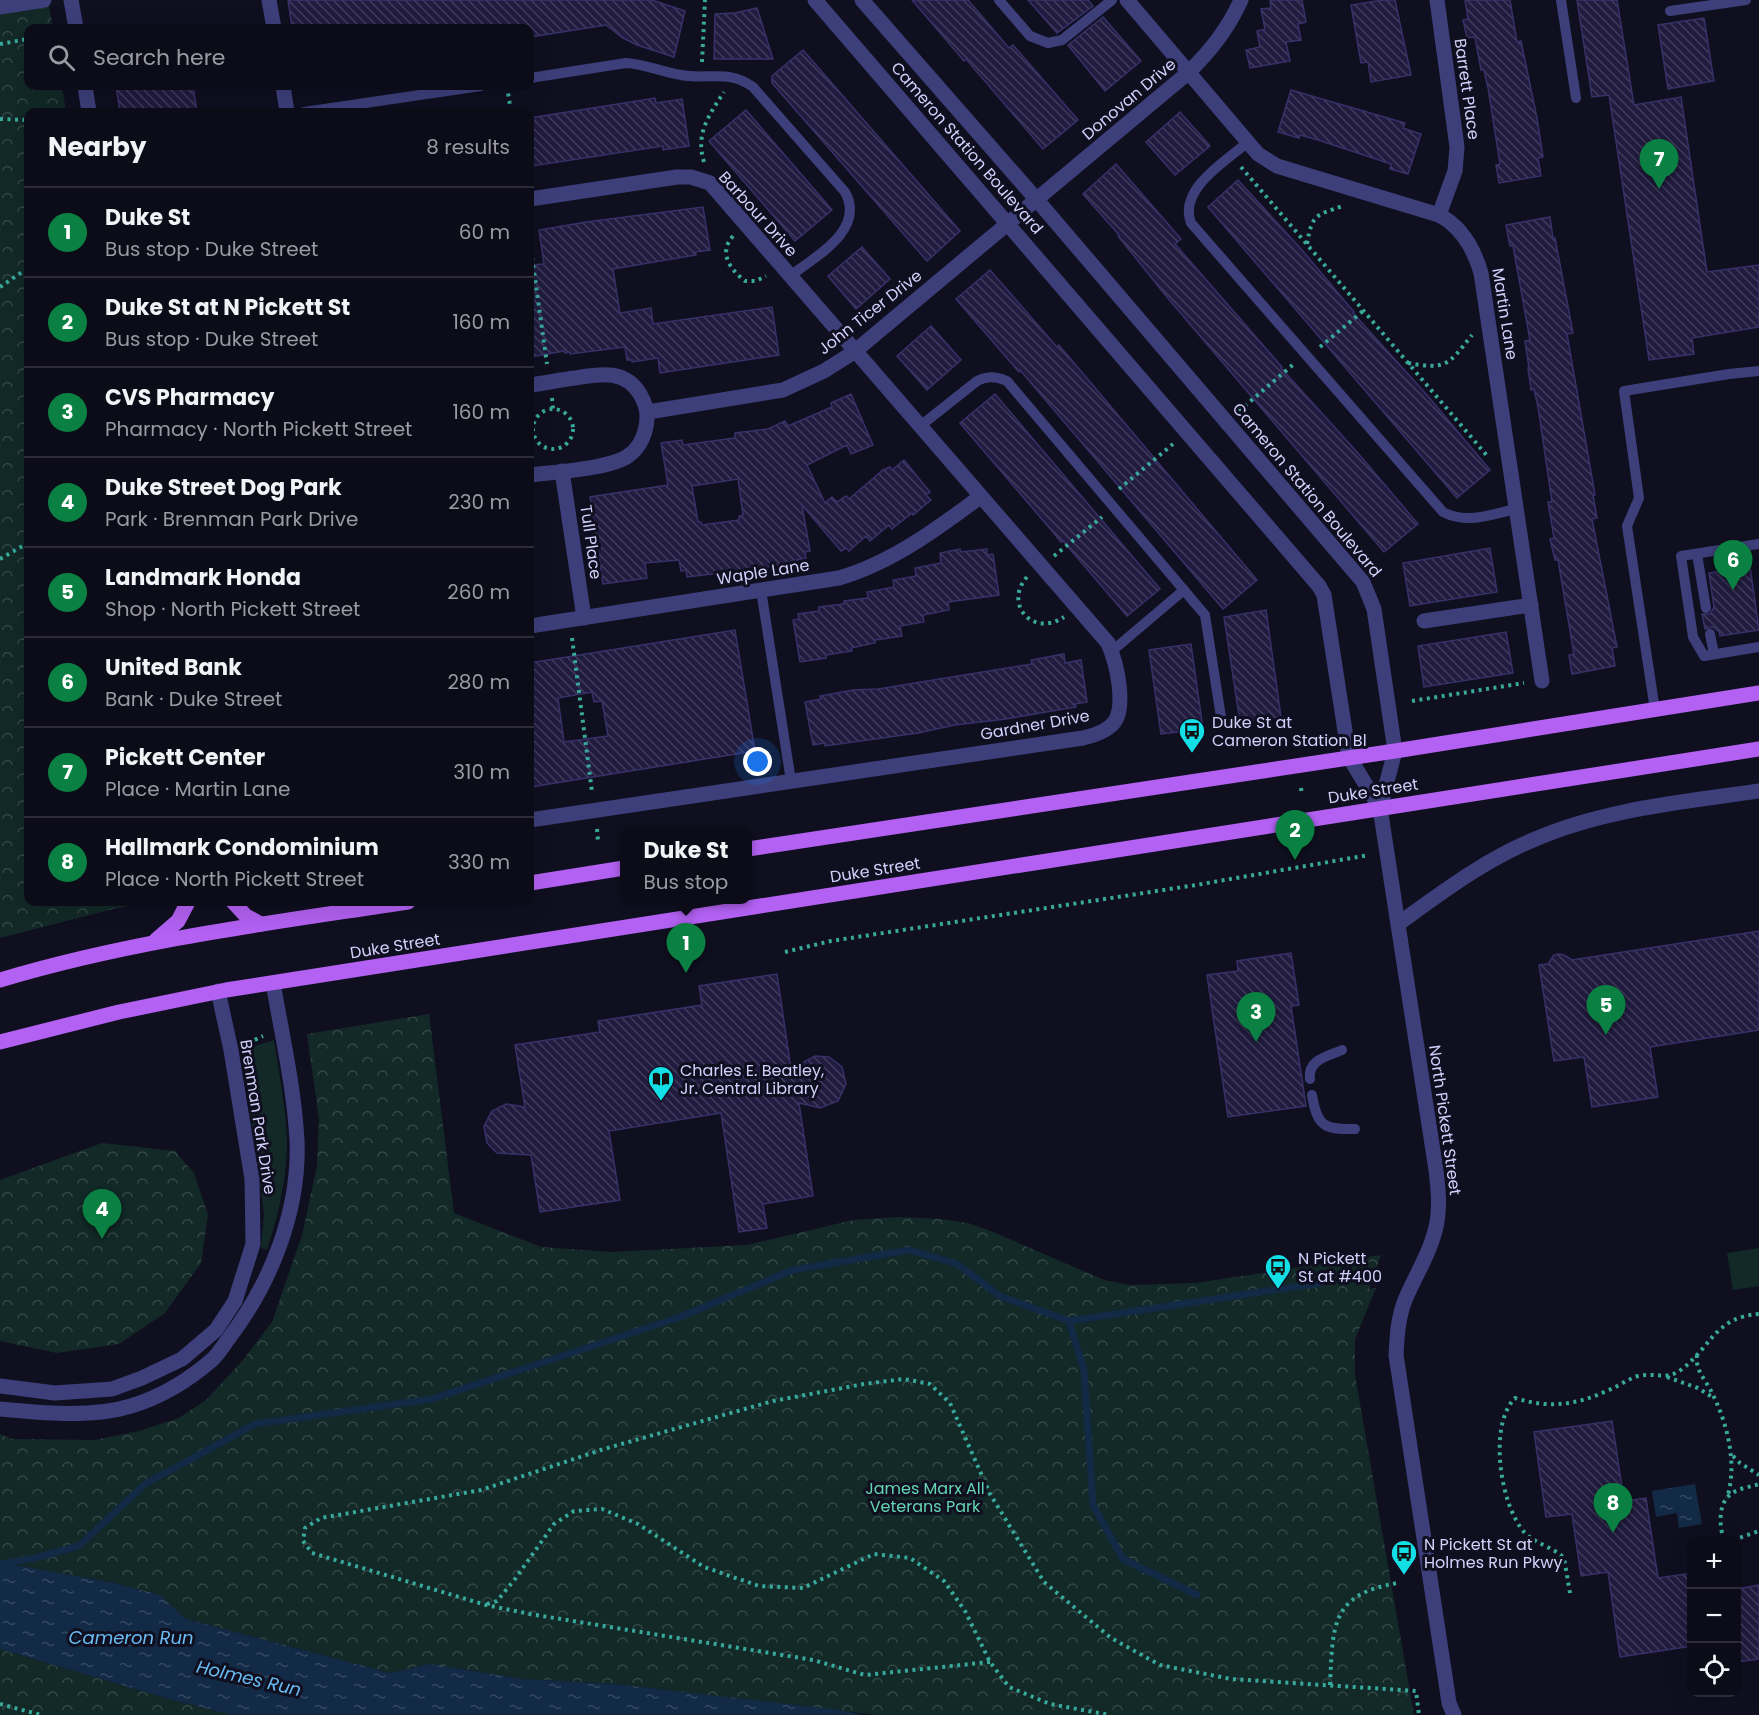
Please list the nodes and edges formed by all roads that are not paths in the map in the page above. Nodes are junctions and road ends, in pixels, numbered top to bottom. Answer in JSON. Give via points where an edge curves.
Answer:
{"nodes":[{"id":1,"x":44,"y":0,"type":"edge"},
{"id":2,"x":71,"y":0,"type":"edge"},
{"id":3,"x":269,"y":0,"type":"edge"},
{"id":4,"x":815,"y":0,"type":"edge"},
{"id":5,"x":862,"y":0,"type":"edge"},
{"id":6,"x":999,"y":0,"type":"edge"},
{"id":7,"x":1112,"y":0,"type":"edge"},
{"id":8,"x":1127,"y":0,"type":"edge"},
{"id":9,"x":1241,"y":0,"type":"edge"},
{"id":10,"x":1437,"y":0,"type":"edge"},
{"id":11,"x":1561,"y":0,"type":"edge"},
{"id":12,"x":1746,"y":0,"type":"edge"},
{"id":13,"x":0,"y":7,"type":"edge"},
{"id":14,"x":1670,"y":11,"type":"dead end"},
{"id":15,"x":75,"y":24,"type":"edge"},
{"id":16,"x":273,"y":24,"type":"edge"},
{"id":17,"x":1189,"y":72,"type":"junction"},
{"id":18,"x":534,"y":77,"type":"edge"},
{"id":19,"x":86,"y":90,"type":"edge"},
{"id":20,"x":284,"y":90,"type":"edge"},
{"id":21,"x":454,"y":90,"type":"edge"},
{"id":22,"x":1576,"y":98,"type":"dead end"},
{"id":23,"x":88,"y":108,"type":"edge"},
{"id":24,"x":286,"y":108,"type":"edge"},
{"id":25,"x":331,"y":108,"type":"edge"},
{"id":26,"x":1248,"y":142,"type":"junction"},
{"id":27,"x":534,"y":199,"type":"edge"},
{"id":28,"x":1036,"y":200,"type":"junction"},
{"id":29,"x":1023,"y":211,"type":"joint"},
{"id":30,"x":1439,"y":216,"type":"junction"},
{"id":31,"x":1008,"y":223,"type":"junction"},
{"id":32,"x":785,"y":271,"type":"junction"},
{"id":33,"x":854,"y":352,"type":"junction"},
{"id":34,"x":1759,"y":371,"type":"edge"},
{"id":35,"x":534,"y":384,"type":"edge"},
{"id":36,"x":648,"y":412,"type":"junction"},
{"id":37,"x":920,"y":427,"type":"junction"},
{"id":38,"x":562,"y":471,"type":"junction"},
{"id":39,"x":534,"y":474,"type":"edge"},
{"id":40,"x":980,"y":496,"type":"junction"},
{"id":41,"x":1516,"y":509,"type":"junction"},
{"id":42,"x":1759,"y":544,"type":"edge"},
{"id":43,"x":1697,"y":554,"type":"junction"},
{"id":44,"x":761,"y":590,"type":"junction"},
{"id":45,"x":1184,"y":590,"type":"junction"},
{"id":46,"x":1531,"y":605,"type":"junction"},
{"id":47,"x":1706,"y":608,"type":"dead end"},
{"id":48,"x":577,"y":619,"type":"junction"},
{"id":49,"x":1424,"y":621,"type":"dead end"},
{"id":50,"x":534,"y":625,"type":"edge"},
{"id":51,"x":1710,"y":634,"type":"dead end"},
{"id":52,"x":1759,"y":646,"type":"edge"},
{"id":53,"x":1112,"y":651,"type":"junction"},
{"id":54,"x":1714,"y":654,"type":"junction"},
{"id":55,"x":1542,"y":681,"type":"road end"},
{"id":56,"x":1759,"y":693,"type":"edge"},
{"id":57,"x":1655,"y":710,"type":"junction"},
{"id":58,"x":1221,"y":717,"type":"dead end"},
{"id":59,"x":1759,"y":749,"type":"edge"},
{"id":60,"x":1395,"y":751,"type":"junction"},
{"id":61,"x":1349,"y":757,"type":"junction"},
{"id":62,"x":791,"y":781,"type":"junction"},
{"id":63,"x":1759,"y":791,"type":"edge"},
{"id":64,"x":1380,"y":808,"type":"junction"},
{"id":65,"x":534,"y":819,"type":"edge"},
{"id":66,"x":752,"y":848,"type":"edge"},
{"id":67,"x":620,"y":869,"type":"edge"},
{"id":68,"x":534,"y":882,"type":"edge"},
{"id":69,"x":186,"y":906,"type":"edge"},
{"id":70,"x":237,"y":906,"type":"edge"},
{"id":71,"x":381,"y":906,"type":"edge"},
{"id":72,"x":261,"y":924,"type":"junction"},
{"id":73,"x":1398,"y":924,"type":"junction"},
{"id":74,"x":155,"y":942,"type":"junction"},
{"id":75,"x":113,"y":950,"type":"junction"},
{"id":76,"x":0,"y":971,"type":"edge"},
{"id":77,"x":0,"y":980,"type":"edge"},
{"id":78,"x":273,"y":983,"type":"junction"},
{"id":79,"x":218,"y":991,"type":"junction"},
{"id":80,"x":0,"y":1042,"type":"edge"},
{"id":81,"x":1342,"y":1050,"type":"dead end"},
{"id":82,"x":1310,"y":1079,"type":"dead end"},
{"id":83,"x":1312,"y":1095,"type":"dead end"},
{"id":84,"x":1355,"y":1130,"type":"dead end"},
{"id":85,"x":0,"y":1386,"type":"edge"},
{"id":86,"x":0,"y":1409,"type":"edge"},
{"id":87,"x":1454,"y":1715,"type":"edge"}],
"edges":[{"from":1,"to":13,"type":"street"},
{"from":2,"to":15,"type":"street"},
{"from":3,"to":16,"type":"street"},
{"from":4,"to":31,"type":"street","name":"Cameron Station Boulevard"},
{"from":5,"to":28,"type":"street","name":"Cameron Station Boulevard"},
{"from":6,"to":7,"type":"lane","via":[[1030,36],[1048,43],[1062,40]]},
{"from":8,"to":17,"type":"street","name":"Martin Lane"},
{"from":9,"to":17,"type":"street","name":"Donovan Drive","via":[[1225,31]]},
{"from":10,"to":30,"type":"street","name":"Barrett Place","via":[[1457,147],[1455,171]]},
{"from":11,"to":22,"type":"lane"},
{"from":12,"to":14,"type":"lane"},
{"from":17,"to":26,"type":"street","name":"Martin Lane"},
{"from":17,"to":28,"type":"street","name":"Donovan Drive"},
{"from":18,"to":32,"type":"lane","via":[[626,63],[681,75],[734,77],[753,87],[848,198],[850,215],[838,239]]},
{"from":19,"to":23,"type":"street"},
{"from":20,"to":24,"type":"street"},
{"from":21,"to":25,"type":"lane"},
{"from":26,"to":30,"type":"street","name":"Martin Lane","via":[[1277,166]]},
{"from":26,"to":41,"type":"lane","via":[[1192,193],[1187,213],[1191,223],[1443,512],[1465,519]]},
{"from":27,"to":32,"type":"street","name":"Barbour Drive","via":[[691,177],[710,183]]},
{"from":28,"to":29,"type":"street","name":"Donovan Drive"},
{"from":28,"to":60,"type":"street","name":"Cameron Station Boulevard","via":[[1368,591]]},
{"from":29,"to":31,"type":"street","name":"John Ticer Drive"},
{"from":30,"to":41,"type":"street","name":"Martin Lane","via":[[1456,227],[1468,242],[1481,273]]},
{"from":31,"to":33,"type":"street","name":"John Ticer Drive"},
{"from":31,"to":61,"type":"street","name":"Cameron Station Boulevard","via":[[1319,586],[1324,595]]},
{"from":32,"to":33,"type":"street","name":"Barbour Drive"},
{"from":33,"to":36,"type":"street","name":"John Ticer Drive","via":[[783,390]]},
{"from":33,"to":37,"type":"street","name":"Gardner Drive"},
{"from":34,"to":57,"type":"lane","via":[[1624,391],[1639,498],[1627,526]]},
{"from":35,"to":36,"type":"street","via":[[617,375],[637,389]]},
{"from":36,"to":38,"type":"street","via":[[645,432],[629,456]]},
{"from":37,"to":40,"type":"street","name":"Gardner Drive"},
{"from":37,"to":45,"type":"lane","via":[[977,381],[996,376],[1007,381]]},
{"from":38,"to":39,"type":"street"},
{"from":38,"to":48,"type":"street","name":"Tull Place"},
{"from":40,"to":44,"type":"street","name":"Waple Lane","via":[[916,542],[862,570],[839,578]]},
{"from":40,"to":53,"type":"street","name":"Gardner Drive"},
{"from":41,"to":46,"type":"street","name":"Martin Lane"},
{"from":42,"to":43,"type":"lane"},
{"from":43,"to":47,"type":"lane"},
{"from":43,"to":54,"type":"lane","via":[[1681,556],[1694,637],[1704,656]]},
{"from":44,"to":48,"type":"street","name":"Waple Lane"},
{"from":44,"to":62,"type":"lane"},
{"from":45,"to":53,"type":"lane"},
{"from":45,"to":58,"type":"lane","via":[[1205,615]]},
{"from":46,"to":49,"type":"street"},
{"from":46,"to":55,"type":"street","name":"Martin Lane"},
{"from":48,"to":50,"type":"street","name":"Waple Lane"},
{"from":51,"to":54,"type":"lane"},
{"from":52,"to":54,"type":"lane"},
{"from":53,"to":62,"type":"street","name":"Gardner Drive","via":[[1118,670],[1120,710],[1112,726],[1102,732]]},
{"from":56,"to":57,"type":"main road"},
{"from":57,"to":60,"type":"main road"},
{"from":59,"to":64,"type":"main road","name":"Duke Street"},
{"from":60,"to":61,"type":"main road"},
{"from":60,"to":64,"type":"street","name":"Cameron Station Boulevard"},
{"from":61,"to":64,"type":"street","name":"Cameron Station Boulevard"},
{"from":61,"to":66,"type":"main road"},
{"from":62,"to":65,"type":"street","name":"Gardner Drive"},
{"from":63,"to":73,"type":"street","via":[[1601,817],[1534,839],[1470,873]]},
{"from":64,"to":73,"type":"street","name":"North Pickett Street"},
{"from":64,"to":78,"type":"main road","name":"Duke Street"},
{"from":67,"to":68,"type":"main road"},
{"from":69,"to":74,"type":"main road","via":[[178,921]]},
{"from":70,"to":72,"type":"main road"},
{"from":71,"to":72,"type":"main road"},
{"from":72,"to":74,"type":"main road"},
{"from":73,"to":87,"type":"street","name":"North Pickett Street","via":[[1439,1198],[1431,1243],[1400,1319],[1395,1355]]},
{"from":74,"to":75,"type":"main road"},
{"from":75,"to":76,"type":"main road"},
{"from":75,"to":77,"type":"main road"},
{"from":78,"to":79,"type":"main road","name":"Duke Street"},
{"from":78,"to":86,"type":"street","name":"Brenman Park Drive","via":[[295,1121],[295,1185],[269,1272],[247,1314],[215,1358],[145,1402],[74,1414]]},
{"from":79,"to":80,"type":"main road","name":"Duke Street"},
{"from":79,"to":85,"type":"street","name":"Brenman Park Drive","via":[[252,1179],[254,1215],[253,1244],[235,1301],[216,1330],[182,1359],[112,1389],[56,1392]]},
{"from":81,"to":82,"type":"lane","via":[[1316,1062]]},
{"from":83,"to":84,"type":"lane","via":[[1322,1124],[1335,1130]]}]}
